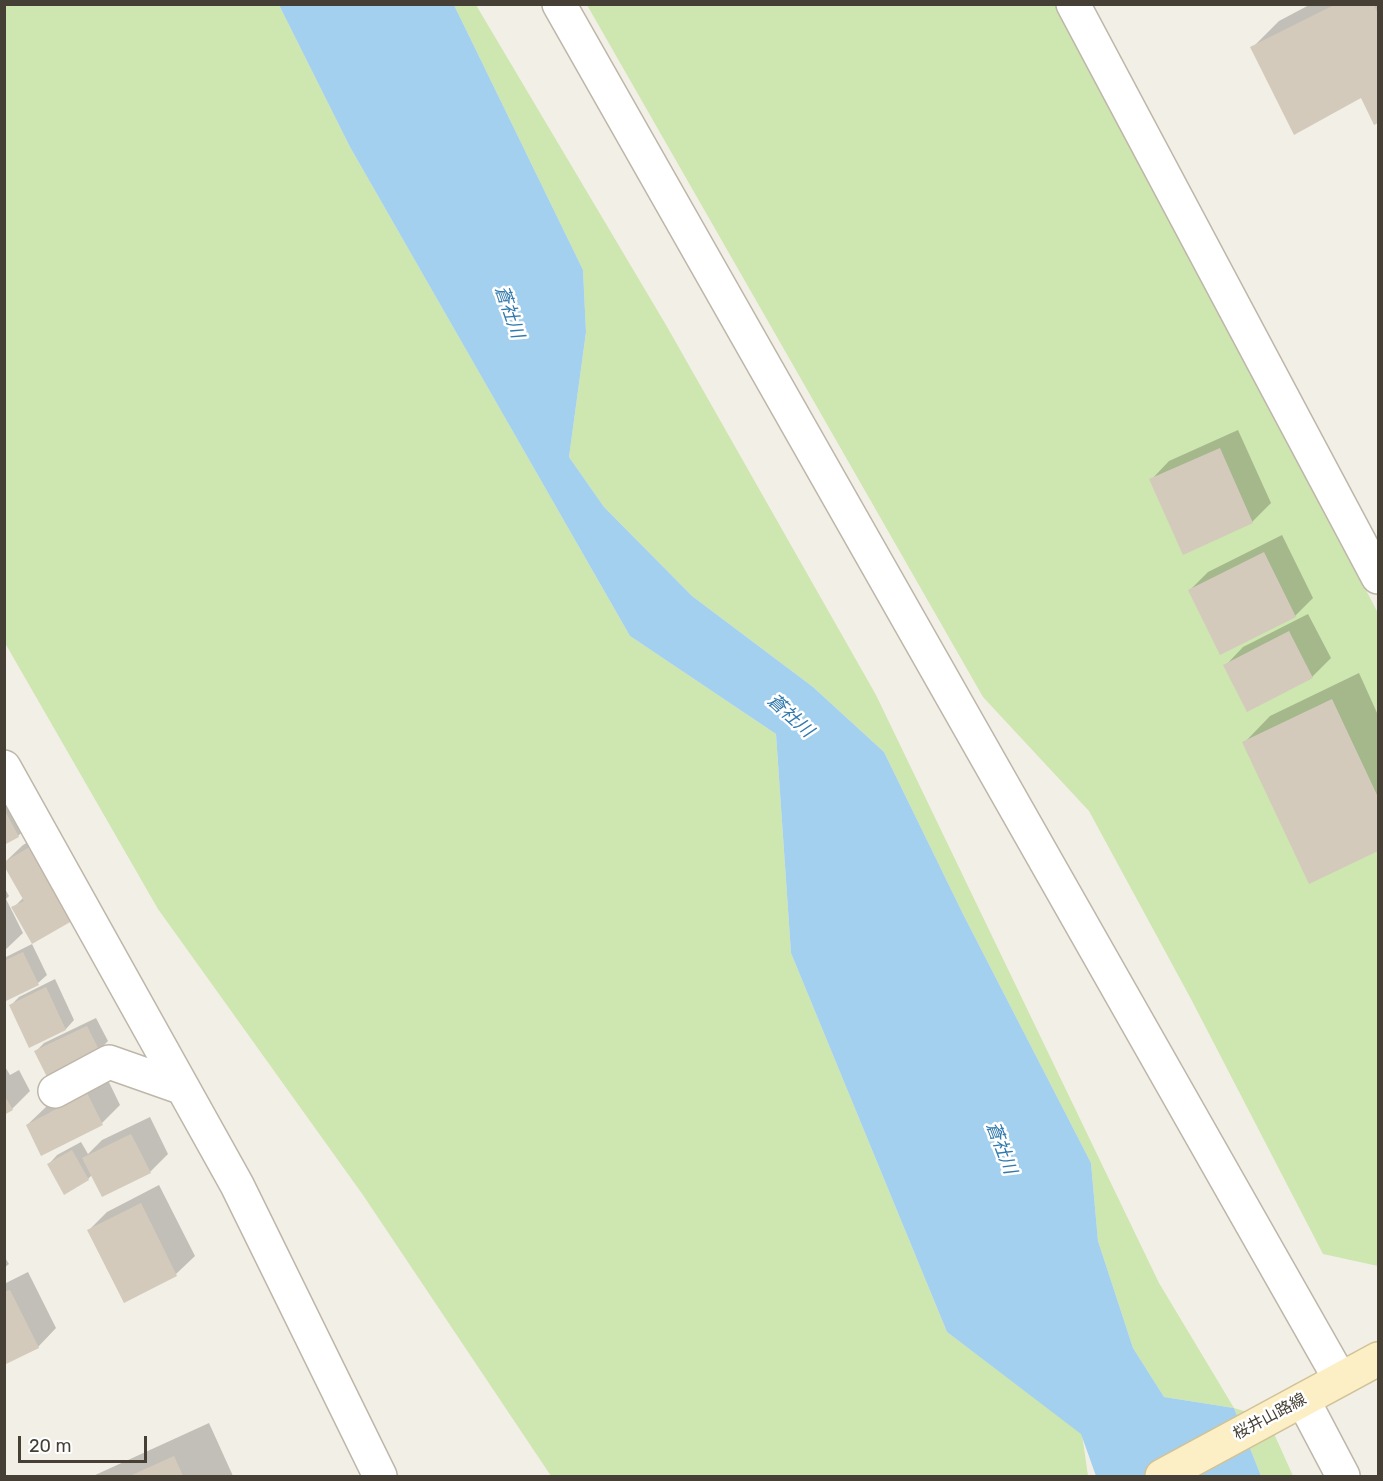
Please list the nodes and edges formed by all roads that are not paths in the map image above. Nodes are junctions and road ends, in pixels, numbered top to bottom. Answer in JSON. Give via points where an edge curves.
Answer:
{"nodes":[{"id":1,"x":559,"y":4,"type":"edge"},
{"id":2,"x":1073,"y":4,"type":"edge"},
{"id":3,"x":1378,"y":577,"type":"edge"},
{"id":4,"x":4,"y":766,"type":"edge"},
{"id":5,"x":183,"y":1088,"type":"junction"},
{"id":6,"x":55,"y":1091,"type":"dead end"},
{"id":7,"x":1378,"y":1359,"type":"edge"},
{"id":8,"x":1340,"y":1379,"type":"junction"},
{"id":9,"x":1304,"y":1400,"type":"junction"},
{"id":10,"x":380,"y":1476,"type":"edge"},
{"id":11,"x":1162,"y":1476,"type":"edge"},
{"id":12,"x":1343,"y":1476,"type":"edge"}],
"edges":[{"from":1,"to":8,"type":"street"},
{"from":2,"to":3,"type":"street"},
{"from":4,"to":5,"type":"street"},
{"from":5,"to":6,"type":"street","via":[[109,1062]]},
{"from":5,"to":10,"type":"street","via":[[237,1185]]},
{"from":7,"to":8,"type":"main road","name":"桜井山路線"},
{"from":8,"to":9,"type":"main road","name":"桜井山路線"},
{"from":9,"to":11,"type":"main road","name":"桜井山路線"},
{"from":9,"to":12,"type":"street"}]}
